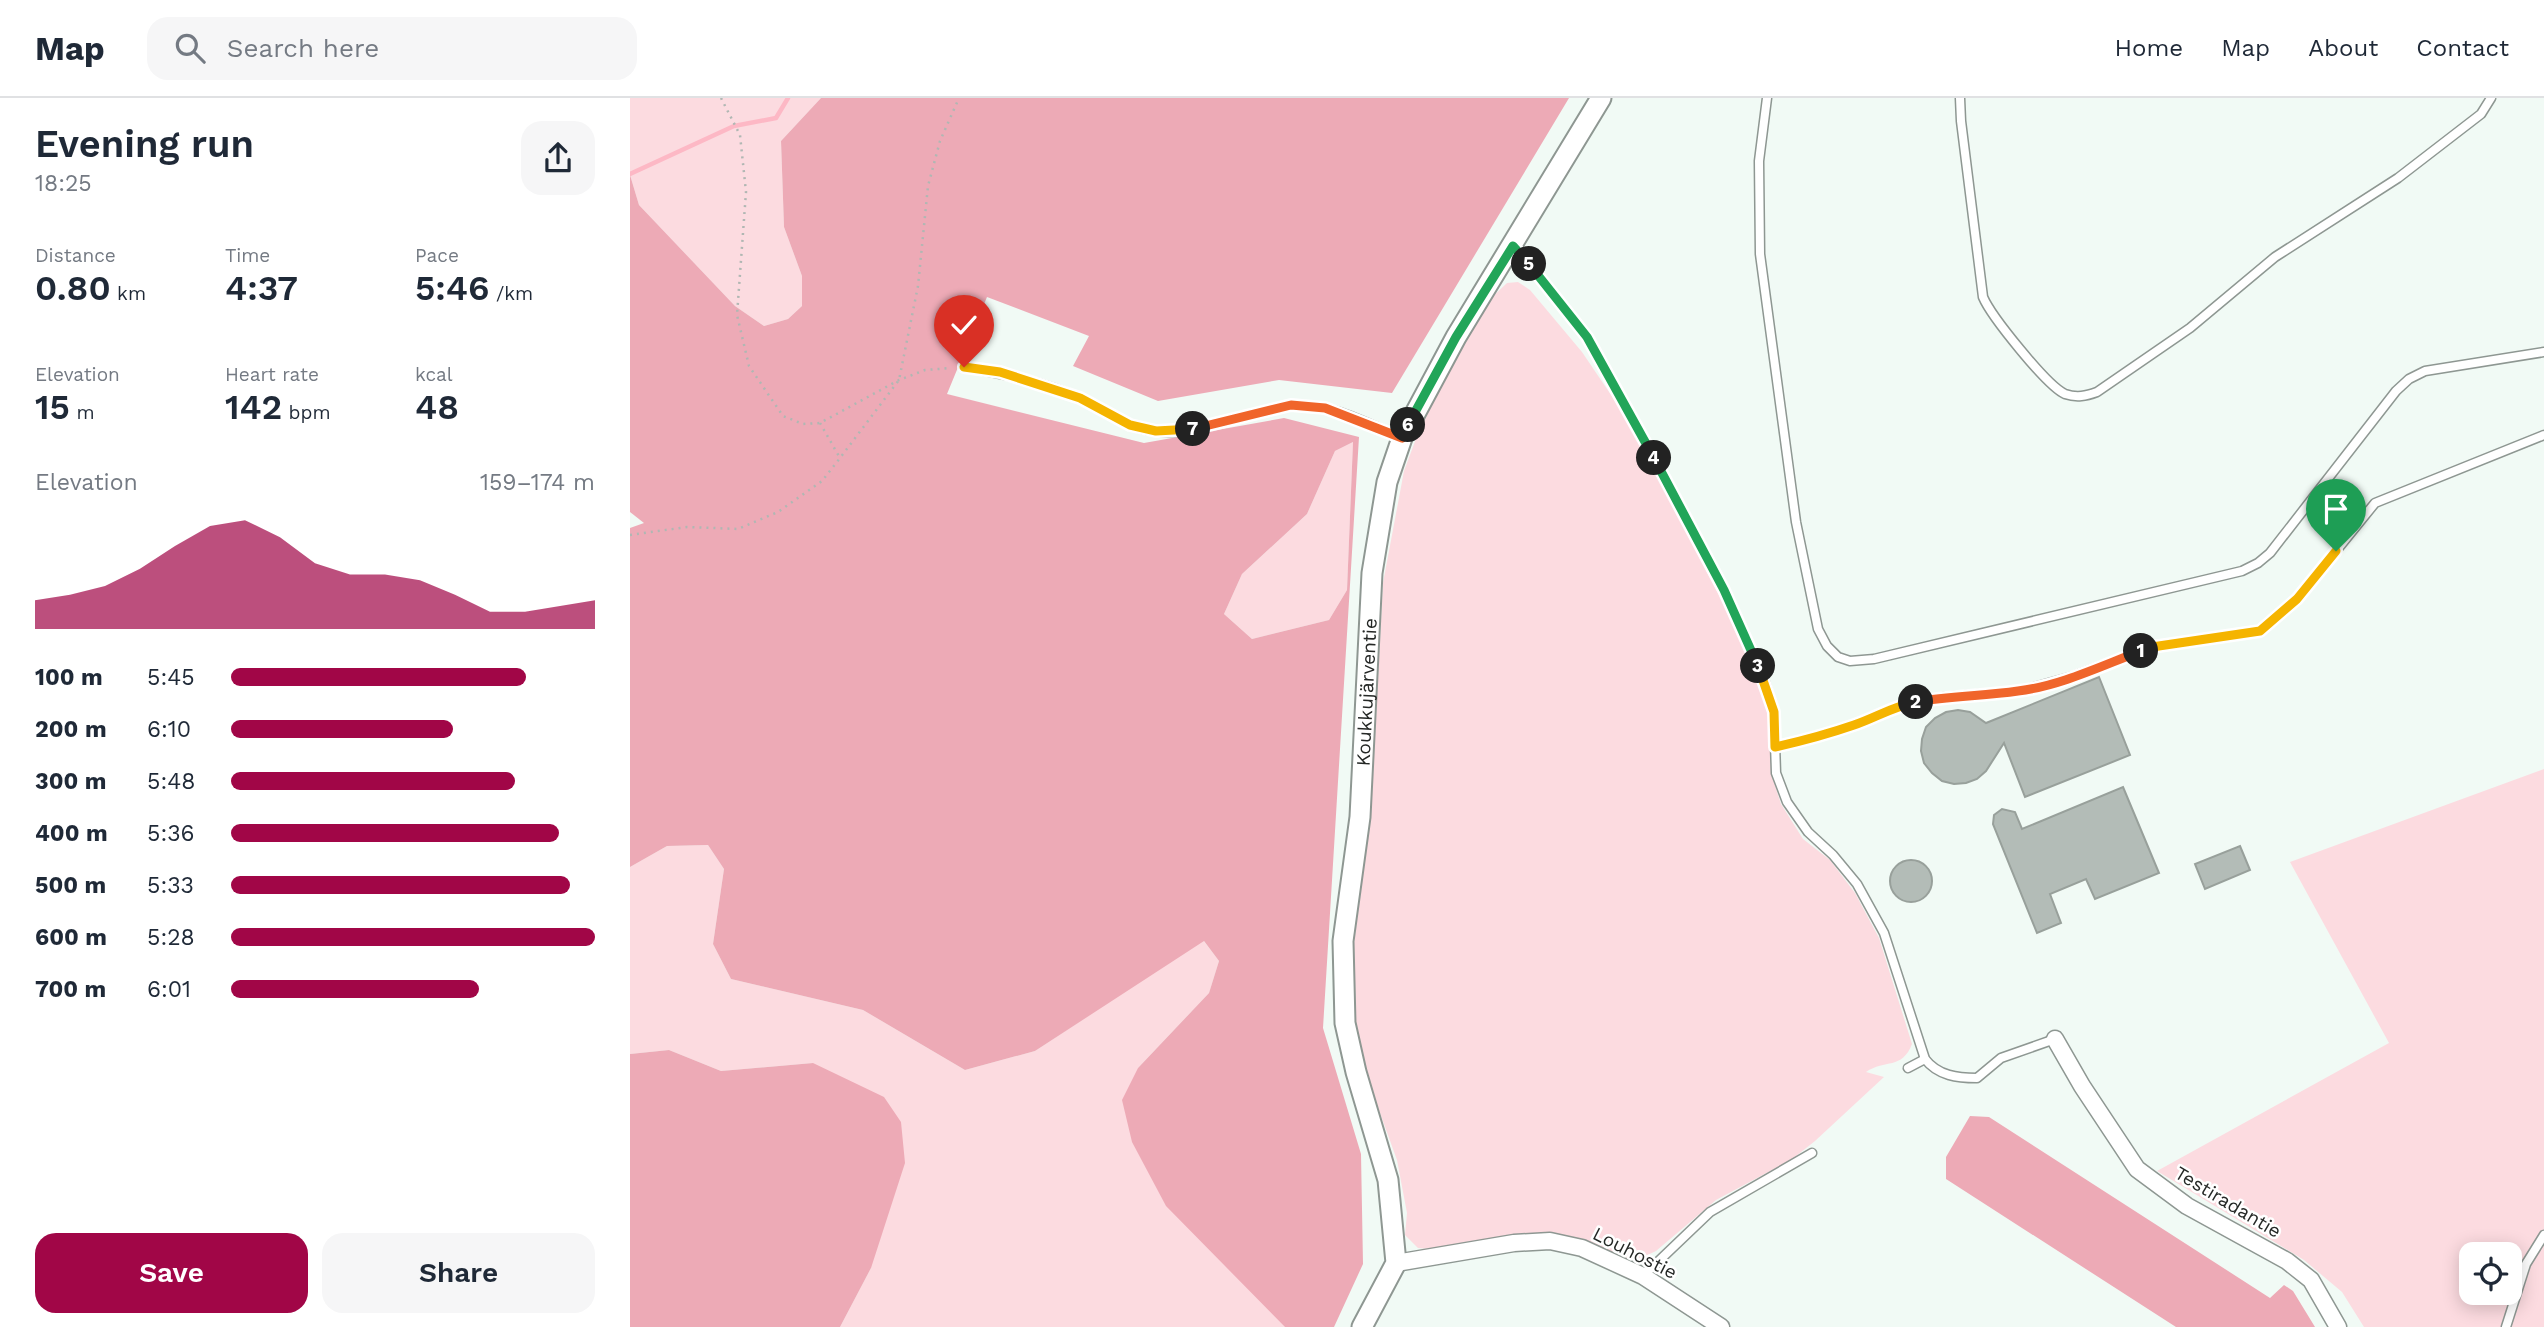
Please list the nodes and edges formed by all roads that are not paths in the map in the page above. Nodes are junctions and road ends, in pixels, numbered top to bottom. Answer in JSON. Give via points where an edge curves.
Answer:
{"nodes":[{"id":1,"x":1601,"y":98,"type":"edge"},
{"id":2,"x":1767,"y":98,"type":"edge"},
{"id":3,"x":1960,"y":98,"type":"edge"},
{"id":4,"x":2491,"y":98,"type":"edge"},
{"id":5,"x":1513,"y":246,"type":"junction"},
{"id":6,"x":2544,"y":352,"type":"edge"},
{"id":7,"x":964,"y":367,"type":"road end"},
{"id":8,"x":2544,"y":435,"type":"edge"},
{"id":9,"x":1402,"y":438,"type":"junction"},
{"id":10,"x":1775,"y":747,"type":"junction"},
{"id":11,"x":2055,"y":1040,"type":"joint"},
{"id":12,"x":1924,"y":1059,"type":"junction"},
{"id":13,"x":1908,"y":1068,"type":"dead end"},
{"id":14,"x":1812,"y":1153,"type":"dead end"},
{"id":15,"x":2544,"y":1235,"type":"edge"},
{"id":16,"x":1396,"y":1263,"type":"junction"},
{"id":17,"x":1643,"y":1276,"type":"junction"},
{"id":18,"x":1362,"y":1327,"type":"edge"},
{"id":19,"x":1721,"y":1327,"type":"edge"},
{"id":20,"x":2338,"y":1327,"type":"edge"},
{"id":21,"x":2506,"y":1327,"type":"edge"}],
"edges":[{"from":1,"to":5,"type":"street","name":"Koukkujärventie"},
{"from":2,"to":6,"type":"lane","via":[[1759,161],[1760,254],[1796,522],[1818,629],[1826,646],[1850,661],[2242,571],[2270,553],[2409,379],[2425,371]]},
{"from":3,"to":4,"type":"lane","via":[[1983,297],[2048,379],[2062,393],[2075,397],[2097,392],[2190,328],[2275,257],[2408,170],[2481,114]]},
{"from":5,"to":9,"type":"street","name":"Koukkujärventie","via":[[1456,337]]},
{"from":5,"to":10,"type":"lane","via":[[1587,337],[1724,590],[1764,679],[1774,712]]},
{"from":7,"to":9,"type":"lane","via":[[1000,372],[1080,398],[1130,425],[1156,431],[1191,429],[1291,405],[1325,408]]},
{"from":8,"to":10,"type":"lane","via":[[2375,502],[2297,599],[2260,631],[2152,647],[2020,691],[1905,704],[1856,725]]},
{"from":9,"to":16,"type":"street","name":"Koukkujärventie","via":[[1387,482],[1372,573],[1360,817],[1343,941],[1345,1023],[1388,1180]]},
{"from":10,"to":12,"type":"lane","via":[[1776,773],[1787,802],[1808,832],[1857,884],[1884,933]]},
{"from":11,"to":12,"type":"lane","via":[[2001,1058],[1978,1078],[1956,1078],[1931,1068]]},
{"from":11,"to":20,"type":"street","name":"Testiradantie","via":[[2137,1169],[2187,1206],[2287,1261],[2311,1280]]},
{"from":12,"to":13,"type":"lane"},
{"from":14,"to":17,"type":"lane","via":[[1710,1212]]},
{"from":15,"to":21,"type":"lane","via":[[2526,1264]]},
{"from":16,"to":17,"type":"street","name":"Louhostie","via":[[1550,1241],[1582,1248]]},
{"from":16,"to":18,"type":"street"},
{"from":17,"to":19,"type":"street","name":"Louhostie"}]}
